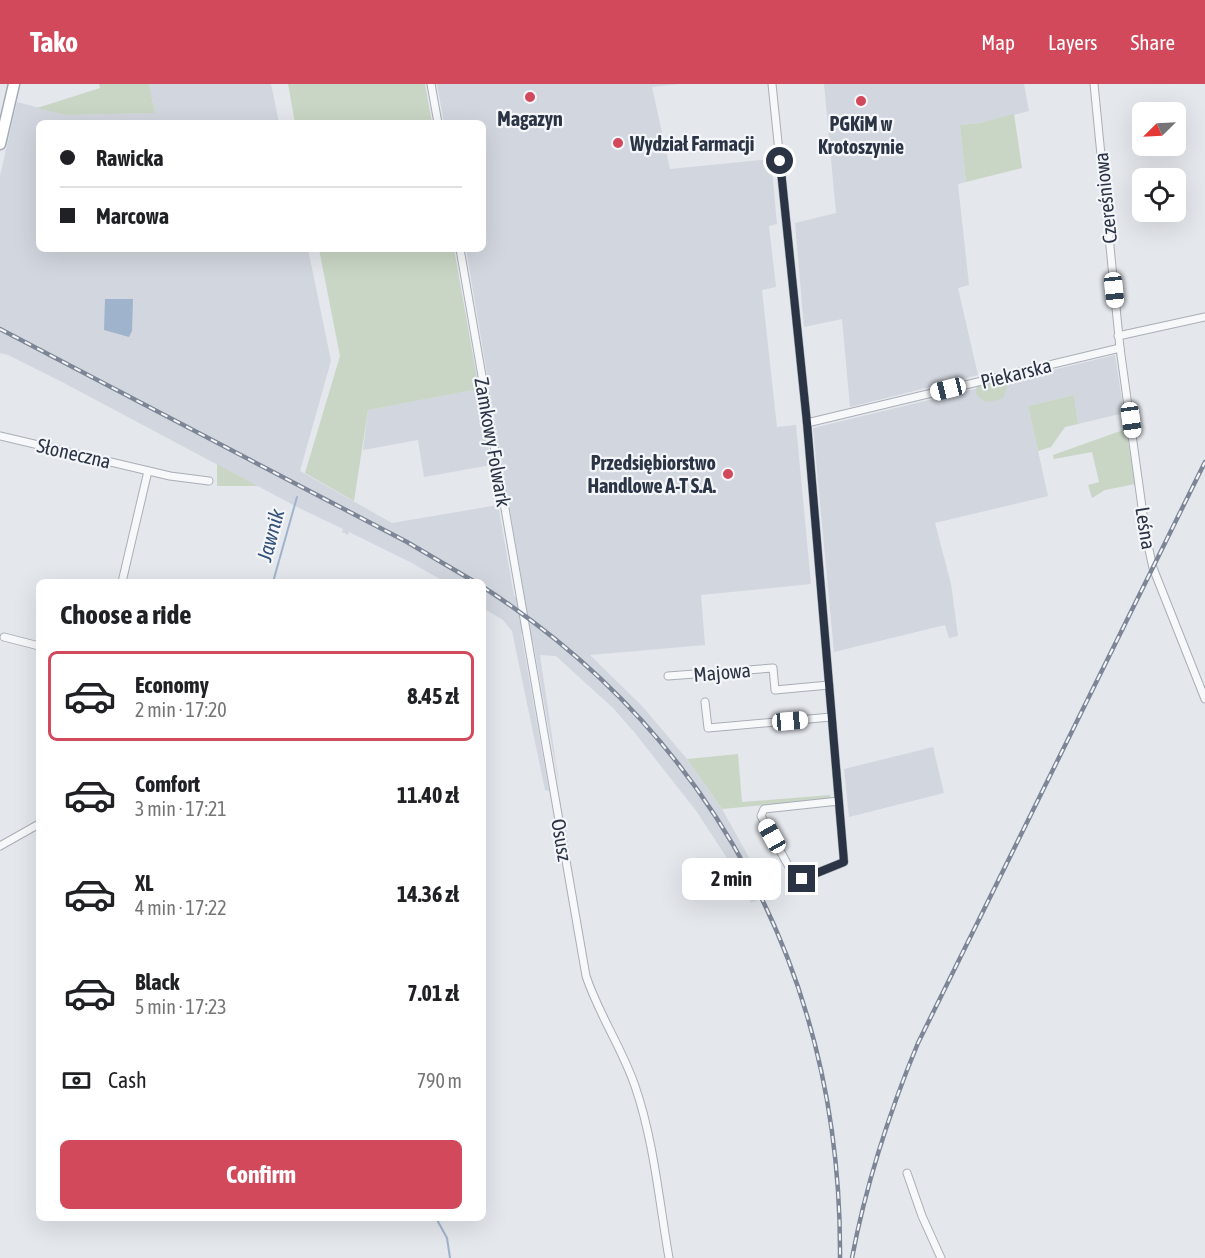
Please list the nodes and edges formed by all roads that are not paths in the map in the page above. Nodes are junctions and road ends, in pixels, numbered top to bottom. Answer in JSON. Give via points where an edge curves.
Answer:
{"nodes":[{"id":1,"x":14,"y":84,"type":"edge"},
{"id":2,"x":431,"y":84,"type":"edge"},
{"id":3,"x":772,"y":84,"type":"edge"},
{"id":4,"x":1094,"y":84,"type":"edge"},
{"id":5,"x":437,"y":120,"type":"edge"},
{"id":6,"x":0,"y":144,"type":"edge"},
{"id":7,"x":461,"y":252,"type":"edge"},
{"id":8,"x":1205,"y":317,"type":"edge"},
{"id":9,"x":1118,"y":336,"type":"junction"},
{"id":10,"x":1120,"y":348,"type":"junction"},
{"id":11,"x":807,"y":423,"type":"junction"},
{"id":12,"x":0,"y":436,"type":"edge"},
{"id":13,"x":148,"y":471,"type":"junction"},
{"id":14,"x":209,"y":482,"type":"dead end"},
{"id":15,"x":123,"y":579,"type":"edge"},
{"id":16,"x":527,"y":635,"type":"joint"},
{"id":17,"x":4,"y":637,"type":"dead end"},
{"id":18,"x":36,"y":645,"type":"edge"},
{"id":19,"x":668,"y":676,"type":"dead end"},
{"id":20,"x":829,"y":685,"type":"junction"},
{"id":21,"x":1202,"y":686,"type":"edge"},
{"id":22,"x":1205,"y":699,"type":"edge"},
{"id":23,"x":705,"y":702,"type":"dead end"},
{"id":24,"x":831,"y":717,"type":"junction"},
{"id":25,"x":839,"y":801,"type":"junction"},
{"id":26,"x":36,"y":827,"type":"edge"},
{"id":27,"x":0,"y":846,"type":"edge"},
{"id":28,"x":907,"y":1173,"type":"dead end"},
{"id":29,"x":669,"y":1258,"type":"edge"},
{"id":30,"x":941,"y":1258,"type":"edge"}],
"edges":[{"from":1,"to":6,"type":"main road"},
{"from":2,"to":5,"type":"street"},
{"from":3,"to":11,"type":"street"},
{"from":4,"to":9,"type":"street","name":"Czereśniowa"},
{"from":7,"to":16,"type":"street","name":"Zamkowy Folwark"},
{"from":8,"to":9,"type":"street"},
{"from":9,"to":10,"type":"street","name":"Czereśniowa"},
{"from":10,"to":11,"type":"street","name":"Piekarska"},
{"from":10,"to":21,"type":"street","name":"Leśna","via":[[1152,568]]},
{"from":11,"to":20,"type":"street"},
{"from":12,"to":13,"type":"street","name":"Słoneczna"},
{"from":13,"to":14,"type":"street","name":"Słoneczna"},
{"from":13,"to":15,"type":"street"},
{"from":16,"to":29,"type":"street","name":"Osusz","via":[[586,976],[632,1077],[648,1129]]},
{"from":17,"to":18,"type":"street"},
{"from":19,"to":20,"type":"street","name":"Majowa","via":[[773,668],[775,690]]},
{"from":20,"to":24,"type":"street"},
{"from":21,"to":22,"type":"street","name":"Leśna"},
{"from":23,"to":24,"type":"street","via":[[708,728]]},
{"from":24,"to":25,"type":"street"},
{"from":25,"to":25,"type":"street","via":[[844,862],[802,879],[794,876],[761,816],[764,809]]},
{"from":26,"to":27,"type":"street"},
{"from":28,"to":30,"type":"street"}]}
